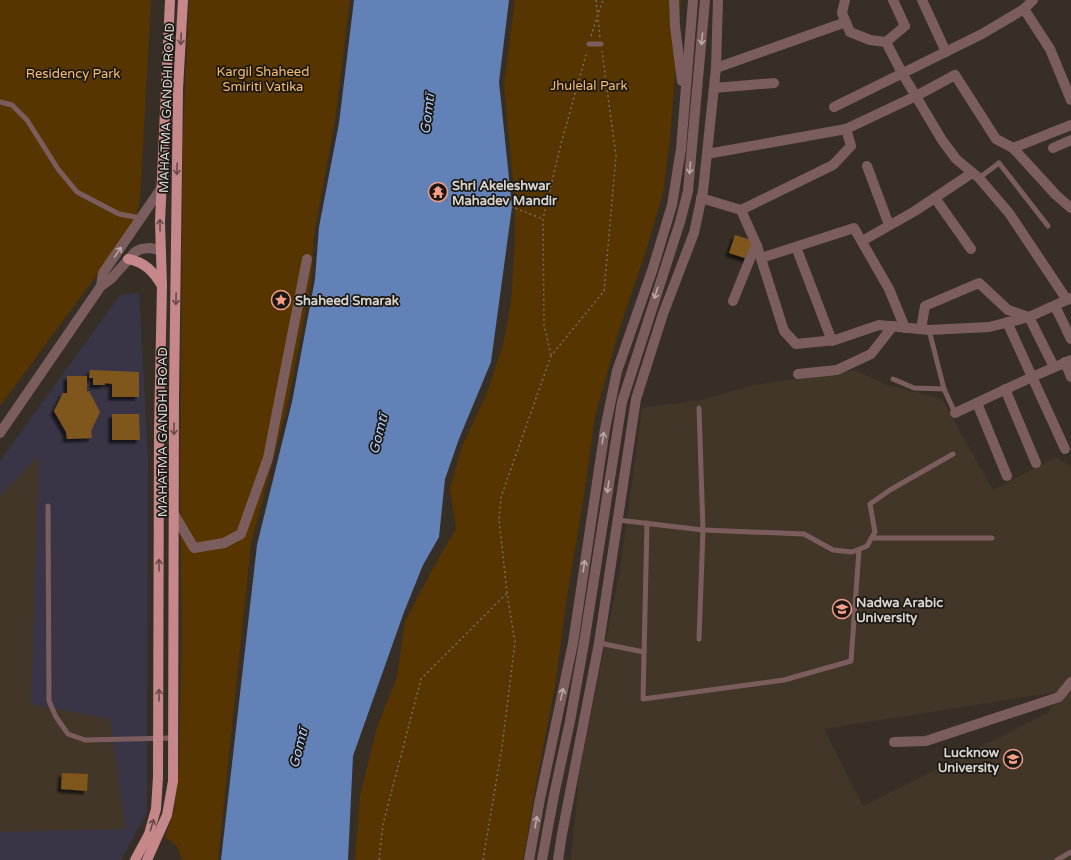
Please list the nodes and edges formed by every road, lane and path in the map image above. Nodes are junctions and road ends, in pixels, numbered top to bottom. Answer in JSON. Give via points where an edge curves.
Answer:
{"nodes":[{"id":1,"x":170,"y":0,"type":"edge"},
{"id":2,"x":183,"y":0,"type":"edge"},
{"id":3,"x":596,"y":0,"type":"edge"},
{"id":4,"x":603,"y":0,"type":"edge"},
{"id":5,"x":674,"y":0,"type":"edge"},
{"id":6,"x":693,"y":0,"type":"edge"},
{"id":7,"x":705,"y":0,"type":"edge"},
{"id":8,"x":718,"y":0,"type":"edge"},
{"id":9,"x":845,"y":0,"type":"edge"},
{"id":10,"x":893,"y":0,"type":"edge"},
{"id":11,"x":922,"y":0,"type":"edge"},
{"id":12,"x":1030,"y":3,"type":"edge"},
{"id":13,"x":597,"y":16,"type":"junction"},
{"id":14,"x":846,"y":22,"type":"junction"},
{"id":15,"x":886,"y":42,"type":"junction"},
{"id":16,"x":589,"y":44,"type":"junction"},
{"id":17,"x":601,"y":44,"type":"junction"},
{"id":18,"x":946,"y":52,"type":"junction"},
{"id":19,"x":716,"y":68,"type":"junction"},
{"id":20,"x":902,"y":73,"type":"junction"},
{"id":21,"x":774,"y":83,"type":"dead end"},
{"id":22,"x":714,"y":88,"type":"junction"},
{"id":23,"x":916,"y":96,"type":"junction"},
{"id":24,"x":1071,"y":100,"type":"edge"},
{"id":25,"x":0,"y":102,"type":"edge"},
{"id":26,"x":685,"y":103,"type":"junction"},
{"id":27,"x":834,"y":107,"type":"dead end"},
{"id":28,"x":1071,"y":125,"type":"edge"},
{"id":29,"x":846,"y":129,"type":"junction"},
{"id":30,"x":1071,"y":140,"type":"edge"},
{"id":31,"x":1013,"y":148,"type":"junction"},
{"id":32,"x":1053,"y":148,"type":"dead end"},
{"id":33,"x":707,"y":154,"type":"junction"},
{"id":34,"x":867,"y":166,"type":"dead end"},
{"id":35,"x":975,"y":176,"type":"junction"},
{"id":36,"x":160,"y":190,"type":"junction"},
{"id":37,"x":701,"y":198,"type":"junction"},
{"id":38,"x":935,"y":198,"type":"junction"},
{"id":39,"x":446,"y":200,"type":"dead end"},
{"id":40,"x":1071,"y":208,"type":"edge"},
{"id":41,"x":741,"y":210,"type":"junction"},
{"id":42,"x":141,"y":218,"type":"junction"},
{"id":43,"x":544,"y":219,"type":"junction"},
{"id":44,"x":889,"y":225,"type":"junction"},
{"id":45,"x":1048,"y":226,"type":"dead end"},
{"id":46,"x":862,"y":241,"type":"junction"},
{"id":47,"x":757,"y":246,"type":"junction"},
{"id":48,"x":796,"y":247,"type":"junction"},
{"id":49,"x":971,"y":249,"type":"dead end"},
{"id":50,"x":160,"y":250,"type":"junction"},
{"id":51,"x":761,"y":258,"type":"junction"},
{"id":52,"x":128,"y":259,"type":"junction"},
{"id":53,"x":307,"y":259,"type":"dead end"},
{"id":54,"x":101,"y":286,"type":"junction"},
{"id":55,"x":162,"y":286,"type":"junction"},
{"id":56,"x":1069,"y":299,"type":"edge"},
{"id":57,"x":732,"y":300,"type":"dead end"},
{"id":58,"x":1054,"y":306,"type":"junction"},
{"id":59,"x":1028,"y":317,"type":"junction"},
{"id":60,"x":1007,"y":322,"type":"junction"},
{"id":61,"x":893,"y":326,"type":"junction"},
{"id":62,"x":905,"y":328,"type":"junction"},
{"id":63,"x":925,"y":329,"type":"junction"},
{"id":64,"x":1071,"y":339,"type":"edge"},
{"id":65,"x":832,"y":341,"type":"junction"},
{"id":66,"x":551,"y":356,"type":"junction"},
{"id":67,"x":1068,"y":361,"type":"edge"},
{"id":68,"x":1054,"y":367,"type":"junction"},
{"id":69,"x":798,"y":374,"type":"dead end"},
{"id":70,"x":1032,"y":377,"type":"junction"},
{"id":71,"x":1071,"y":377,"type":"edge"},
{"id":72,"x":894,"y":379,"type":"dead end"},
{"id":73,"x":944,"y":388,"type":"junction"},
{"id":74,"x":1005,"y":389,"type":"junction"},
{"id":75,"x":976,"y":403,"type":"junction"},
{"id":76,"x":699,"y":408,"type":"dead end"},
{"id":77,"x":955,"y":413,"type":"joint"},
{"id":78,"x":0,"y":433,"type":"edge"},
{"id":79,"x":1065,"y":449,"type":"dead end"},
{"id":80,"x":953,"y":454,"type":"dead end"},
{"id":81,"x":1036,"y":462,"type":"dead end"},
{"id":82,"x":1007,"y":476,"type":"dead end"},
{"id":83,"x":48,"y":506,"type":"dead end"},
{"id":84,"x":174,"y":514,"type":"junction"},
{"id":85,"x":618,"y":520,"type":"junction"},
{"id":86,"x":647,"y":523,"type":"junction"},
{"id":87,"x":703,"y":530,"type":"junction"},
{"id":88,"x":872,"y":538,"type":"junction"},
{"id":89,"x":992,"y":538,"type":"dead end"},
{"id":90,"x":859,"y":550,"type":"junction"},
{"id":91,"x":507,"y":593,"type":"junction"},
{"id":92,"x":699,"y":638,"type":"dead end"},
{"id":93,"x":599,"y":643,"type":"junction"},
{"id":94,"x":644,"y":652,"type":"junction"},
{"id":95,"x":1071,"y":682,"type":"edge"},
{"id":96,"x":158,"y":738,"type":"junction"},
{"id":97,"x":173,"y":738,"type":"junction"},
{"id":98,"x":894,"y":742,"type":"dead end"},
{"id":99,"x":1071,"y":852,"type":"edge"},
{"id":100,"x":136,"y":860,"type":"edge"},
{"id":101,"x":147,"y":860,"type":"edge"},
{"id":102,"x":379,"y":860,"type":"edge"},
{"id":103,"x":483,"y":860,"type":"edge"},
{"id":104,"x":529,"y":860,"type":"edge"},
{"id":105,"x":542,"y":860,"type":"edge"},
{"id":106,"x":558,"y":860,"type":"edge"},
{"id":107,"x":1056,"y":860,"type":"edge"}],
"edges":[{"from":1,"to":36,"type":"main road","name":"MAHATMA GANDHI ROAD"},
{"from":2,"to":84,"type":"main road","name":"MAHATMA GANDHI ROAD","one_way":true,"via":[[178,89]]},
{"from":3,"to":13,"type":"path"},
{"from":4,"to":13,"type":"path"},
{"from":5,"to":26,"type":"street"},
{"from":6,"to":26,"type":"street"},
{"from":7,"to":105,"type":"street","one_way":true,"via":[[688,191],[622,402],[570,721]]},
{"from":8,"to":19,"type":"street"},
{"from":9,"to":14,"type":"street","via":[[842,13]]},
{"from":10,"to":15,"type":"street","via":[[905,26]]},
{"from":11,"to":18,"type":"street"},
{"from":12,"to":18,"type":"street","via":[[982,34]]},
{"from":12,"to":24,"type":"street"},
{"from":13,"to":16,"type":"path"},
{"from":13,"to":17,"type":"path"},
{"from":14,"to":15,"type":"street","via":[[850,32],[870,40]]},
{"from":14,"to":19,"type":"street"},
{"from":15,"to":20,"type":"street"},
{"from":16,"to":17,"type":"lane"},
{"from":16,"to":43,"type":"path","via":[[561,144]]},
{"from":17,"to":66,"type":"path","via":[[616,156],[604,291]]},
{"from":18,"to":20,"type":"street"},
{"from":19,"to":22,"type":"street"},
{"from":20,"to":23,"type":"street"},
{"from":20,"to":27,"type":"street"},
{"from":21,"to":22,"type":"street"},
{"from":22,"to":33,"type":"street"},
{"from":23,"to":29,"type":"street"},
{"from":23,"to":31,"type":"street","via":[[955,75],[996,139]]},
{"from":23,"to":35,"type":"street","via":[[956,159]]},
{"from":25,"to":42,"type":"lane","via":[[12,105],[27,120],[58,169],[77,192],[119,214]]},
{"from":104,"to":26,"type":"street","one_way":true,"via":[[573,643],[605,429],[617,371],[672,205],[682,149]]},
{"from":28,"to":31,"type":"street"},
{"from":29,"to":33,"type":"street"},
{"from":29,"to":41,"type":"street","via":[[851,146],[833,165]]},
{"from":30,"to":32,"type":"street"},
{"from":31,"to":40,"type":"street"},
{"from":33,"to":37,"type":"street"},
{"from":34,"to":44,"type":"street"},
{"from":35,"to":38,"type":"street"},
{"from":35,"to":45,"type":"lane","via":[[999,163]]},
{"from":35,"to":56,"type":"street","via":[[1009,213]]},
{"from":36,"to":42,"type":"street"},
{"from":50,"to":36,"type":"main road","name":"MAHATMA GANDHI ROAD","one_way":true},
{"from":37,"to":41,"type":"street"},
{"from":37,"to":85,"type":"street","via":[[694,232],[663,314],[636,399]]},
{"from":38,"to":44,"type":"street"},
{"from":38,"to":49,"type":"street"},
{"from":39,"to":43,"type":"path","via":[[512,207]]},
{"from":41,"to":47,"type":"street"},
{"from":54,"to":42,"type":"street","one_way":true,"via":[[103,273]]},
{"from":43,"to":66,"type":"path","via":[[544,325]]},
{"from":44,"to":46,"type":"street"},
{"from":46,"to":48,"type":"street","via":[[854,228]]},
{"from":46,"to":62,"type":"street","via":[[889,289]]},
{"from":47,"to":51,"type":"street"},
{"from":47,"to":57,"type":"street"},
{"from":48,"to":51,"type":"street"},
{"from":48,"to":65,"type":"street"},
{"from":50,"to":52,"type":"street","via":[[141,249]]},
{"from":50,"to":55,"type":"main road","name":"MAHATMA GANDHI ROAD"},
{"from":51,"to":65,"type":"street","via":[[784,331],[796,344]]},
{"from":52,"to":54,"type":"street","via":[[111,279]]},
{"from":52,"to":55,"type":"main road","via":[[151,270]]},
{"from":53,"to":84,"type":"street","via":[[268,458],[241,534],[224,543],[194,548]]},
{"from":54,"to":78,"type":"street"},
{"from":96,"to":55,"type":"main road","name":"MAHATMA GANDHI ROAD","one_way":true},
{"from":56,"to":58,"type":"street"},
{"from":58,"to":59,"type":"street"},
{"from":58,"to":64,"type":"street"},
{"from":59,"to":60,"type":"street"},
{"from":59,"to":63,"type":"street","via":[[1008,310],[979,283],[925,306]]},
{"from":59,"to":68,"type":"street"},
{"from":60,"to":63,"type":"street","via":[[989,327]]},
{"from":60,"to":70,"type":"street"},
{"from":61,"to":62,"type":"street"},
{"from":61,"to":65,"type":"street","via":[[878,325]]},
{"from":61,"to":69,"type":"street","via":[[871,354],[837,370]]},
{"from":62,"to":63,"type":"street"},
{"from":63,"to":73,"type":"lane"},
{"from":66,"to":91,"type":"path","via":[[502,497],[499,519]]},
{"from":67,"to":68,"type":"street"},
{"from":67,"to":71,"type":"street"},
{"from":68,"to":70,"type":"street"},
{"from":70,"to":74,"type":"street"},
{"from":70,"to":79,"type":"street"},
{"from":72,"to":73,"type":"lane","via":[[914,388]]},
{"from":73,"to":77,"type":"lane"},
{"from":74,"to":75,"type":"street"},
{"from":74,"to":81,"type":"street"},
{"from":75,"to":77,"type":"street"},
{"from":75,"to":82,"type":"street"},
{"from":76,"to":87,"type":"lane"},
{"from":80,"to":88,"type":"lane","via":[[870,504],[875,532]]},
{"from":83,"to":96,"type":"lane","via":[[49,701],[56,717],[68,734],[85,740]]},
{"from":84,"to":97,"type":"main road","name":"MAHATMA GANDHI ROAD"},
{"from":85,"to":86,"type":"lane"},
{"from":85,"to":93,"type":"street"},
{"from":86,"to":87,"type":"lane"},
{"from":86,"to":94,"type":"lane"},
{"from":87,"to":90,"type":"lane","via":[[804,534],[833,550]]},
{"from":87,"to":92,"type":"lane"},
{"from":88,"to":89,"type":"lane"},
{"from":88,"to":90,"type":"lane","via":[[867,546]]},
{"from":90,"to":94,"type":"lane","via":[[851,661],[784,680],[643,699]]},
{"from":91,"to":102,"type":"path","via":[[421,679],[384,824]]},
{"from":91,"to":103,"type":"path","via":[[515,642],[502,747]]},
{"from":93,"to":94,"type":"lane"},
{"from":93,"to":106,"type":"street"},
{"from":95,"to":98,"type":"street","via":[[1059,697],[926,741]]},
{"from":96,"to":97,"type":"lane"},
{"from":100,"to":96,"type":"main road","name":"MAHATMA GANDHI ROAD","one_way":true,"via":[[149,834],[156,809]]},
{"from":97,"to":101,"type":"main road","name":"MAHATMA GANDHI ROAD","via":[[173,781],[167,815]]},
{"from":99,"to":107,"type":"lane"}]}
